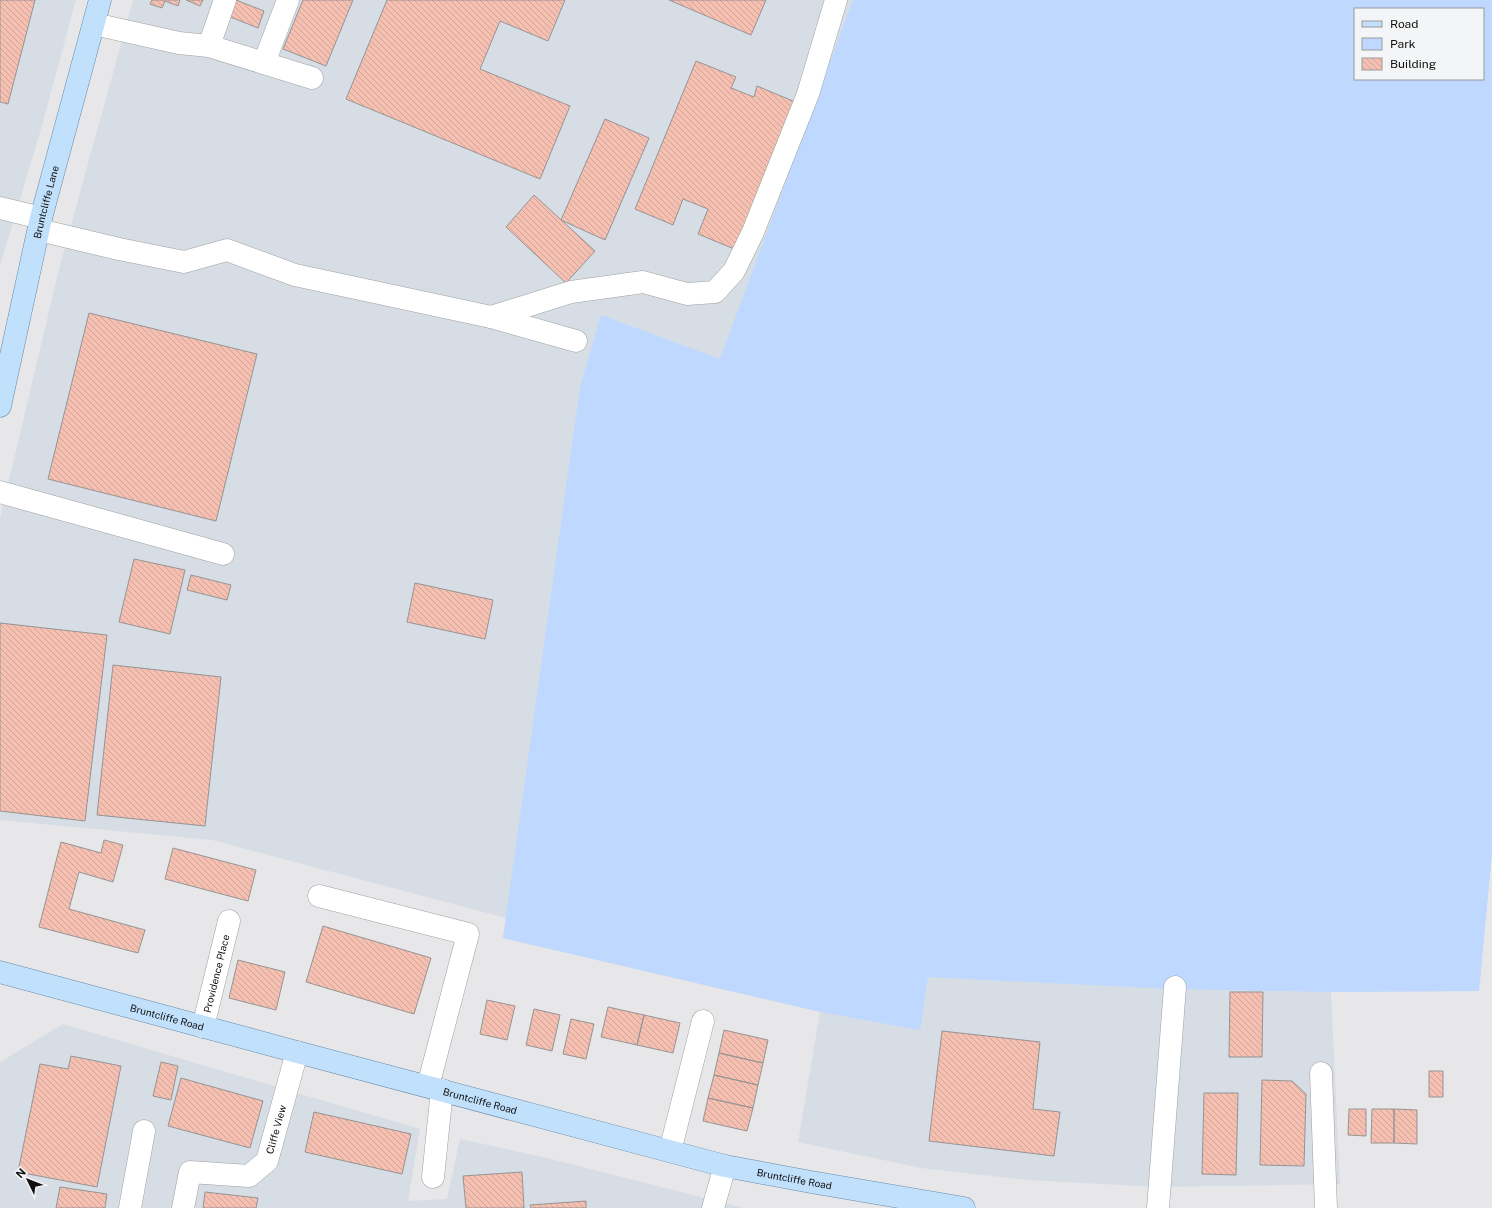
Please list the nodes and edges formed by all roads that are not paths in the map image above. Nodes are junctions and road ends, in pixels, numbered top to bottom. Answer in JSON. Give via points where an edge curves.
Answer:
{"nodes":[{"id":1,"x":100,"y":0,"type":"edge"},
{"id":2,"x":225,"y":0,"type":"edge"},
{"id":3,"x":288,"y":0,"type":"edge"},
{"id":4,"x":836,"y":0,"type":"edge"},
{"id":5,"x":94,"y":24,"type":"junction"},
{"id":6,"x":209,"y":46,"type":"junction"},
{"id":7,"x":264,"y":63,"type":"junction"},
{"id":8,"x":312,"y":78,"type":"dead end"},
{"id":9,"x":0,"y":208,"type":"edge"},
{"id":10,"x":40,"y":224,"type":"junction"},
{"id":11,"x":491,"y":317,"type":"junction"},
{"id":12,"x":576,"y":341,"type":"dead end"},
{"id":13,"x":0,"y":406,"type":"edge"},
{"id":14,"x":0,"y":492,"type":"edge"},
{"id":15,"x":223,"y":554,"type":"dead end"},
{"id":16,"x":319,"y":896,"type":"dead end"},
{"id":17,"x":229,"y":921,"type":"dead end"},
{"id":18,"x":0,"y":972,"type":"edge"},
{"id":19,"x":1175,"y":987,"type":"dead end"},
{"id":20,"x":703,"y":1021,"type":"dead end"},
{"id":21,"x":203,"y":1027,"type":"junction"},
{"id":22,"x":297,"y":1052,"type":"junction"},
{"id":23,"x":1321,"y":1073,"type":"dead end"},
{"id":24,"x":435,"y":1088,"type":"junction"},
{"id":25,"x":144,"y":1130,"type":"dead end"},
{"id":26,"x":670,"y":1151,"type":"junction"},
{"id":27,"x":725,"y":1166,"type":"junction"},
{"id":28,"x":432,"y":1177,"type":"dead end"},
{"id":29,"x":130,"y":1208,"type":"edge"},
{"id":30,"x":183,"y":1208,"type":"edge"},
{"id":31,"x":713,"y":1208,"type":"edge"},
{"id":32,"x":964,"y":1208,"type":"edge"},
{"id":33,"x":1158,"y":1208,"type":"edge"},
{"id":34,"x":1326,"y":1208,"type":"edge"}],
"edges":[{"from":1,"to":5,"type":"main road","name":"Bruntcliffe Lane"},
{"from":2,"to":6,"type":"street"},
{"from":3,"to":7,"type":"street"},
{"from":4,"to":11,"type":"street","via":[[808,94],[754,232],[734,271],[715,292],[687,294],[643,282],[571,292]]},
{"from":5,"to":6,"type":"street","via":[[179,43]]},
{"from":5,"to":10,"type":"main road","name":"Bruntcliffe Lane"},
{"from":6,"to":7,"type":"street"},
{"from":7,"to":8,"type":"street"},
{"from":9,"to":10,"type":"street"},
{"from":10,"to":11,"type":"street","via":[[119,249],[184,262],[227,250],[295,275]]},
{"from":10,"to":13,"type":"main road","name":"Bruntcliffe Lane"},
{"from":11,"to":12,"type":"street"},
{"from":14,"to":15,"type":"street"},
{"from":16,"to":24,"type":"street","via":[[468,934]]},
{"from":17,"to":21,"type":"street","name":"Providence Place"},
{"from":18,"to":21,"type":"main road","name":"Bruntcliffe Road"},
{"from":19,"to":33,"type":"street"},
{"from":20,"to":26,"type":"street"},
{"from":21,"to":22,"type":"main road","name":"Bruntcliffe Road"},
{"from":22,"to":24,"type":"main road","name":"Bruntcliffe Road"},
{"from":22,"to":30,"type":"street","name":"Cliffe View","via":[[267,1161],[249,1176],[190,1172]]},
{"from":23,"to":34,"type":"street"},
{"from":24,"to":26,"type":"main road","name":"Bruntcliffe Road"},
{"from":24,"to":28,"type":"street"},
{"from":25,"to":29,"type":"street"},
{"from":26,"to":27,"type":"main road","name":"Bruntcliffe Road"},
{"from":27,"to":31,"type":"street"},
{"from":27,"to":32,"type":"main road","name":"Bruntcliffe Road"}]}
